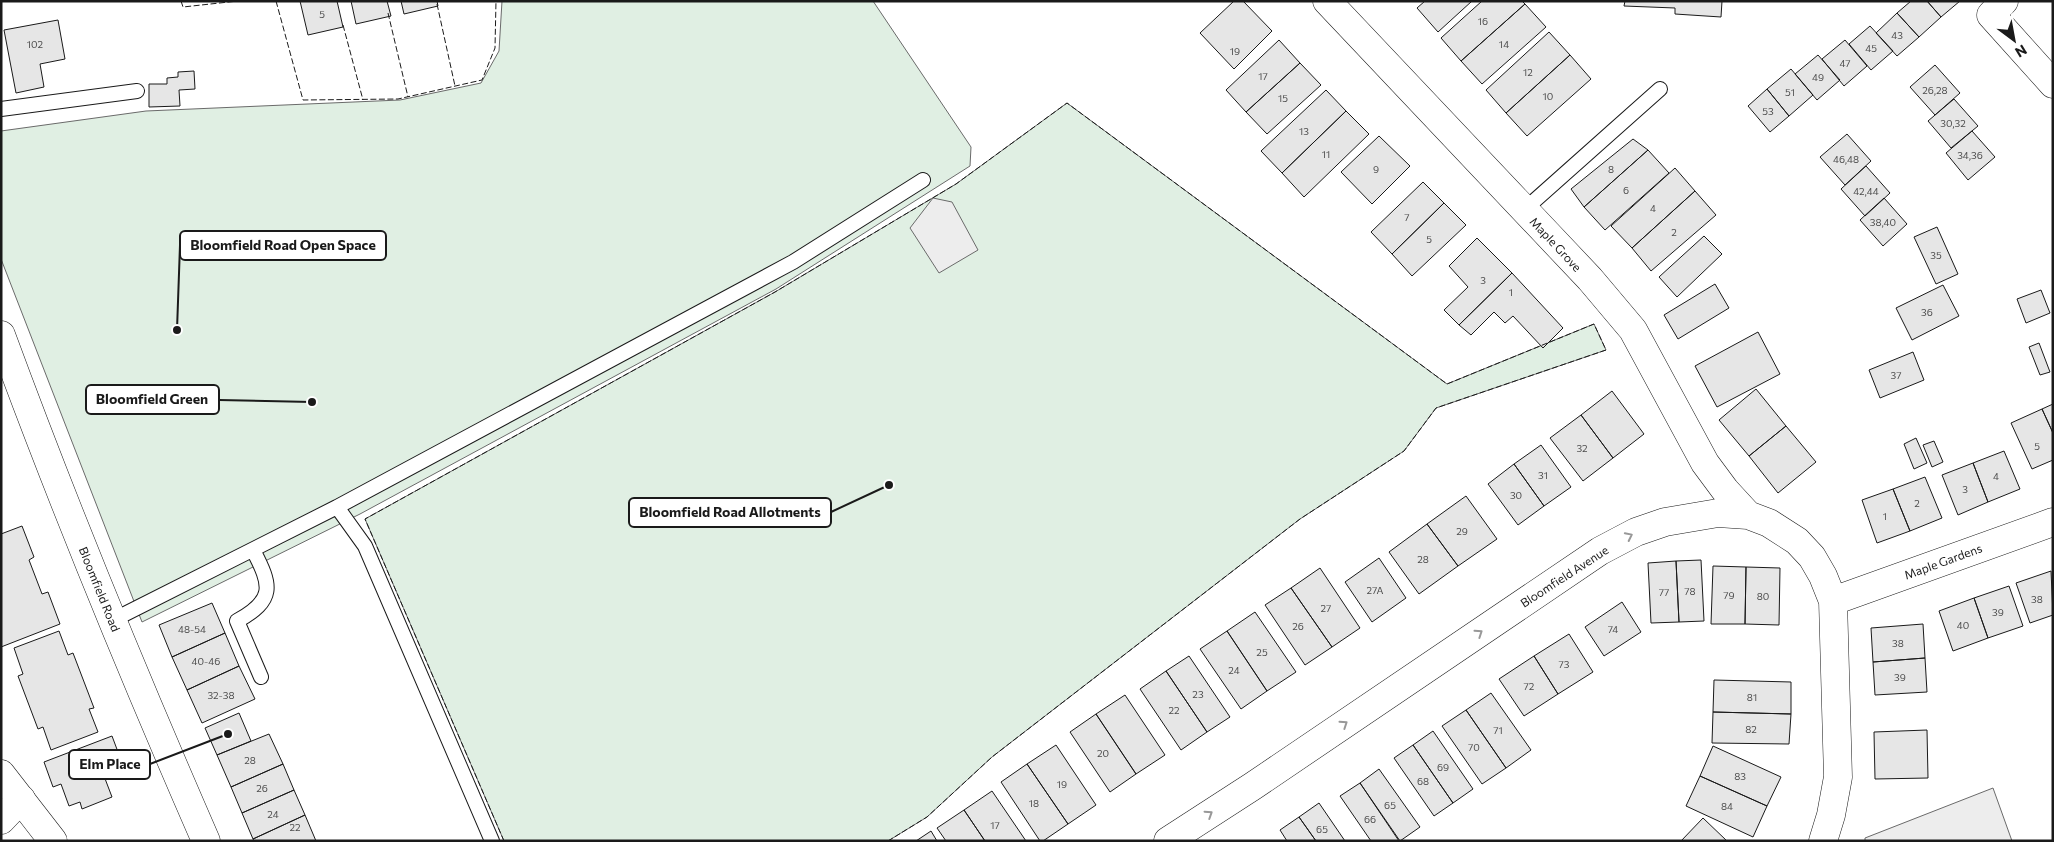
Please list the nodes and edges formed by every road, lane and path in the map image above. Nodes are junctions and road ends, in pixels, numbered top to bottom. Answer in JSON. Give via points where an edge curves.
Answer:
{"nodes":[{"id":1,"x":1327,"y":1,"type":"edge"},
{"id":2,"x":2004,"y":1,"type":"edge"},
{"id":3,"x":2053,"y":84,"type":"edge"},
{"id":4,"x":1660,"y":89,"type":"dead end"},
{"id":5,"x":137,"y":91,"type":"dead end"},
{"id":6,"x":1,"y":109,"type":"edge"},
{"id":7,"x":922,"y":180,"type":"dead end"},
{"id":8,"x":1524,"y":210,"type":"junction"},
{"id":9,"x":1,"y":335,"type":"edge"},
{"id":10,"x":337,"y":507,"type":"junction"},
{"id":11,"x":1748,"y":515,"type":"junction"},
{"id":12,"x":2053,"y":522,"type":"edge"},
{"id":13,"x":254,"y":550,"type":"junction"},
{"id":14,"x":1833,"y":601,"type":"junction"},
{"id":15,"x":113,"y":620,"type":"junction"},
{"id":16,"x":261,"y":677,"type":"dead end"},
{"id":17,"x":1,"y":774,"type":"edge"},
{"id":18,"x":22,"y":799,"type":"junction"},
{"id":19,"x":1,"y":820,"type":"edge"},
{"id":20,"x":53,"y":841,"type":"edge"},
{"id":21,"x":206,"y":841,"type":"edge"},
{"id":22,"x":492,"y":841,"type":"edge"},
{"id":23,"x":1168,"y":841,"type":"edge"},
{"id":24,"x":1823,"y":841,"type":"edge"}],
"edges":[{"from":1,"to":8,"type":"street","name":"Maple Grove"},
{"from":2,"to":3,"type":"street","via":[[1991,14]]},
{"from":4,"to":8,"type":"lane"},
{"from":5,"to":6,"type":"lane"},
{"from":7,"to":10,"type":"lane","via":[[793,262]]},
{"from":8,"to":11,"type":"street","name":"Maple Grove","via":[[1633,330],[1705,462]]},
{"from":9,"to":15,"type":"street","name":"Bloomfield Road","via":[[47,459]]},
{"from":10,"to":13,"type":"lane"},
{"from":10,"to":22,"type":"lane","via":[[365,546]]},
{"from":11,"to":14,"type":"street","name":"Bloomfield Avenue","via":[[1797,540],[1812,557]]},
{"from":23,"to":11,"type":"street","name":"Bloomfield Avenue","one_way":true,"via":[[1600,551],[1636,532],[1665,522],[1718,513]]},
{"from":12,"to":14,"type":"street","name":"Maple Gardens"},
{"from":13,"to":15,"type":"lane"},
{"from":13,"to":16,"type":"lane","via":[[265,572],[266,594],[256,610],[236,621]]},
{"from":14,"to":24,"type":"street","name":"Bloomfield Avenue","via":[[1838,777]]},
{"from":15,"to":21,"type":"street","name":"Bloomfield Road","via":[[138,686]]},
{"from":17,"to":18,"type":"street"},
{"from":18,"to":19,"type":"street"},
{"from":18,"to":20,"type":"street"}]}
